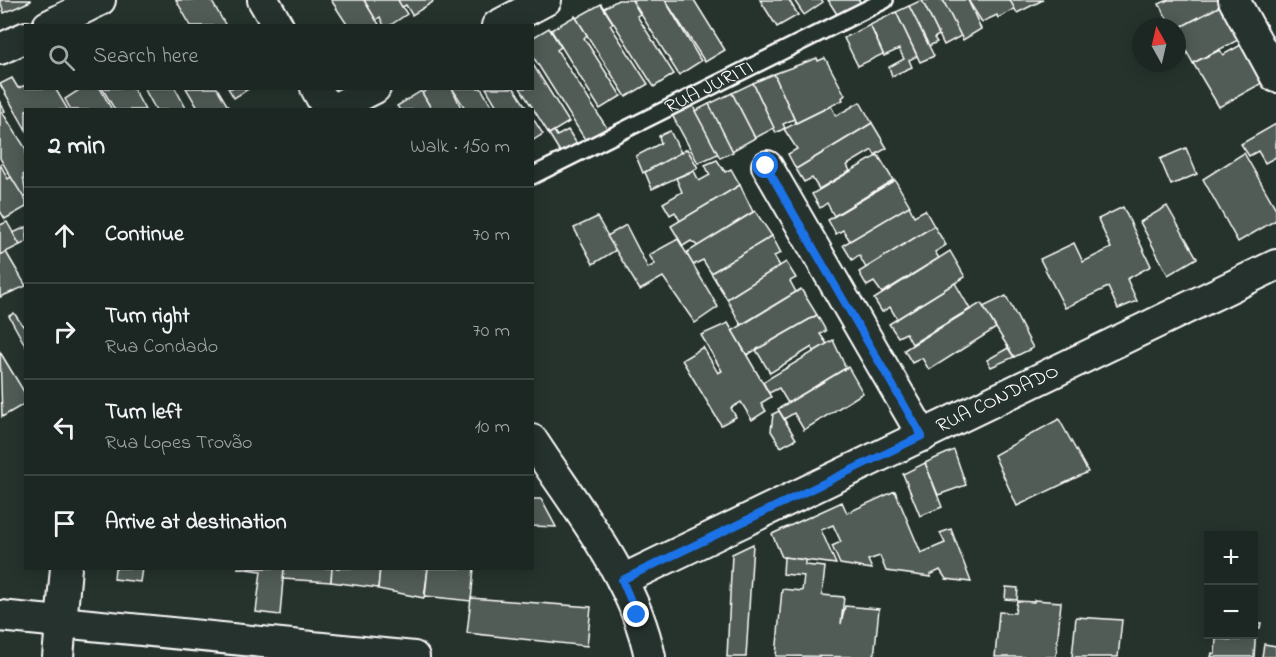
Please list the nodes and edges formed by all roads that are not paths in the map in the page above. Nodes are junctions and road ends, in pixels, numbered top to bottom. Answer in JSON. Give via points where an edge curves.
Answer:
{"nodes":[{"id":1,"x":100,"y":0,"type":"edge"},
{"id":2,"x":263,"y":0,"type":"edge"},
{"id":3,"x":546,"y":0,"type":"edge"},
{"id":4,"x":885,"y":0,"type":"edge"},
{"id":5,"x":1234,"y":0,"type":"edge"},
{"id":6,"x":52,"y":24,"type":"edge"},
{"id":7,"x":277,"y":24,"type":"edge"},
{"id":8,"x":501,"y":24,"type":"edge"},
{"id":9,"x":24,"y":38,"type":"edge"},
{"id":10,"x":0,"y":49,"type":"edge"},
{"id":11,"x":1276,"y":77,"type":"edge"},
{"id":12,"x":316,"y":90,"type":"edge"},
{"id":13,"x":371,"y":90,"type":"edge"},
{"id":14,"x":329,"y":108,"type":"edge"},
{"id":15,"x":334,"y":108,"type":"edge"},
{"id":16,"x":766,"y":166,"type":"dead end"},
{"id":17,"x":534,"y":175,"type":"edge"},
{"id":18,"x":1276,"y":265,"type":"edge"},
{"id":19,"x":922,"y":436,"type":"junction"},
{"id":20,"x":534,"y":443,"type":"edge"},
{"id":21,"x":66,"y":570,"type":"edge"},
{"id":22,"x":622,"y":580,"type":"junction"},
{"id":23,"x":0,"y":616,"type":"edge"},
{"id":24,"x":62,"y":621,"type":"junction"},
{"id":25,"x":58,"y":657,"type":"edge"},
{"id":26,"x":414,"y":657,"type":"edge"},
{"id":27,"x":650,"y":657,"type":"edge"}],
"edges":[{"from":1,"to":6,"type":"street"},
{"from":2,"to":7,"type":"street"},
{"from":3,"to":8,"type":"street"},
{"from":4,"to":17,"type":"lane","name":"RUA JURITI"},
{"from":5,"to":11,"type":"street"},
{"from":9,"to":10,"type":"street"},
{"from":12,"to":14,"type":"street"},
{"from":13,"to":15,"type":"street"},
{"from":16,"to":19,"type":"street"},
{"from":18,"to":19,"type":"street","name":"RUA CONDADO"},
{"from":19,"to":22,"type":"street","name":"RUA CONDADO"},
{"from":20,"to":22,"type":"street"},
{"from":21,"to":24,"type":"street"},
{"from":22,"to":27,"type":"street","via":[[646,637]]},
{"from":23,"to":24,"type":"street"},
{"from":24,"to":25,"type":"street"},
{"from":24,"to":26,"type":"street"}]}
